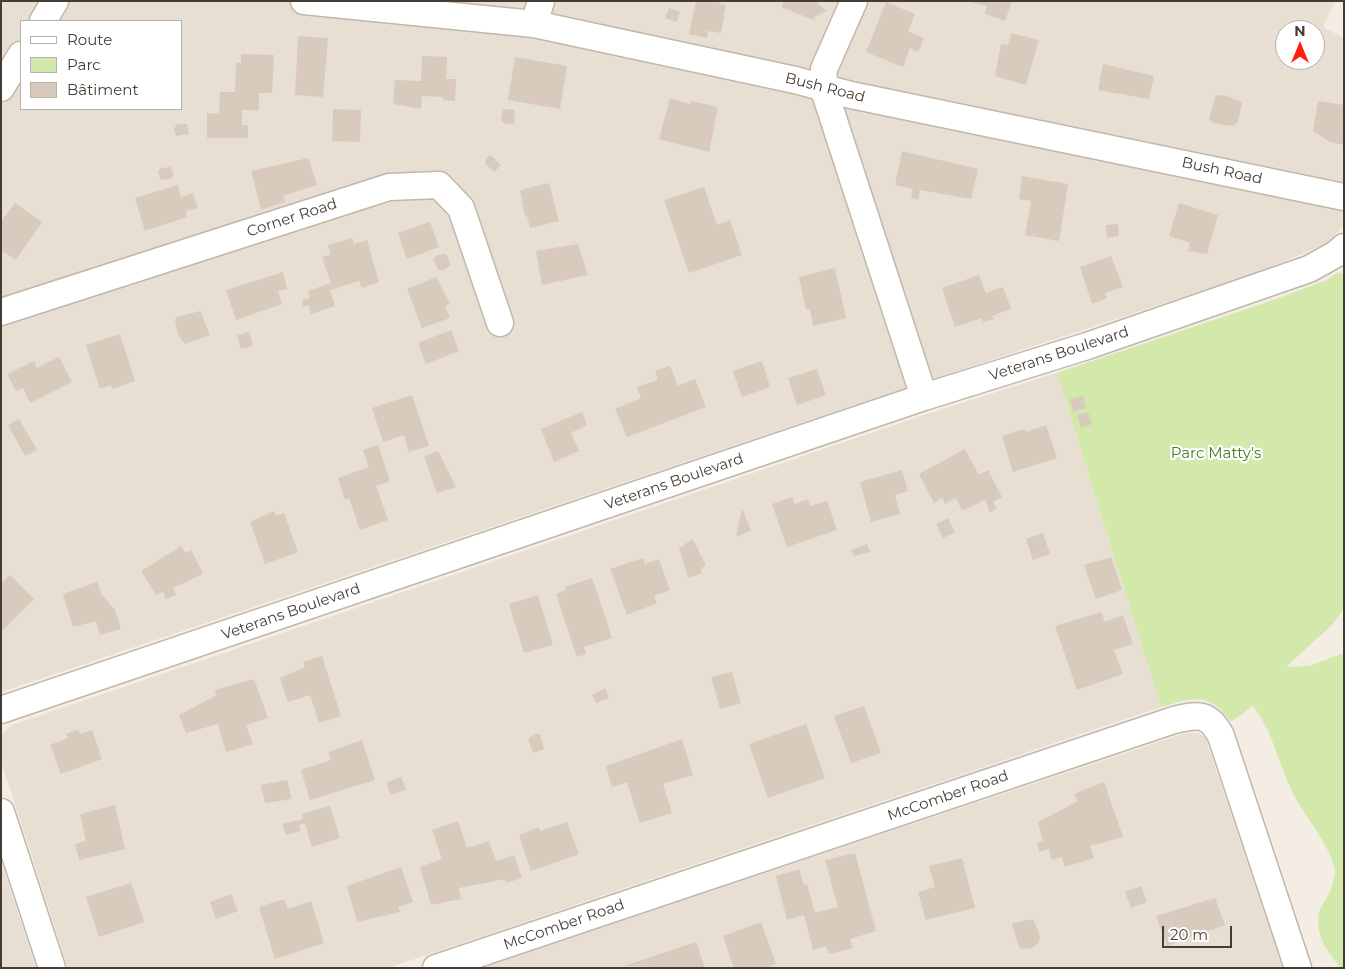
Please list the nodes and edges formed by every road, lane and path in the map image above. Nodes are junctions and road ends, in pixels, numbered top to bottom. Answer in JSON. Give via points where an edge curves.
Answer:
{"nodes":[{"id":1,"x":55,"y":1,"type":"edge"},
{"id":2,"x":304,"y":1,"type":"edge"},
{"id":3,"x":854,"y":1,"type":"edge"},
{"id":4,"x":538,"y":13,"type":"edge"},
{"id":5,"x":43,"y":20,"type":"edge"},
{"id":6,"x":20,"y":58,"type":"edge"},
{"id":7,"x":1,"y":88,"type":"edge"},
{"id":8,"x":823,"y":88,"type":"junction"},
{"id":9,"x":1344,"y":197,"type":"edge"},
{"id":10,"x":1344,"y":247,"type":"edge"},
{"id":11,"x":1,"y":312,"type":"edge"},
{"id":12,"x":500,"y":323,"type":"dead end"},
{"id":13,"x":924,"y":397,"type":"junction"},
{"id":14,"x":1,"y":710,"type":"edge"},
{"id":15,"x":1,"y":812,"type":"edge"},
{"id":16,"x":52,"y":968,"type":"edge"},
{"id":17,"x":436,"y":968,"type":"edge"},
{"id":18,"x":1298,"y":968,"type":"edge"}],
"edges":[{"from":1,"to":5,"type":"street"},
{"from":2,"to":4,"type":"street","name":"Bush Road"},
{"from":3,"to":8,"type":"street","via":[[824,69]]},
{"from":4,"to":8,"type":"street","name":"Bush Road"},
{"from":6,"to":7,"type":"street"},
{"from":8,"to":9,"type":"street","name":"Bush Road"},
{"from":8,"to":13,"type":"street"},
{"from":10,"to":13,"type":"street","name":"Veterans Boulevard","via":[[1309,269],[1087,346]]},
{"from":11,"to":12,"type":"street","name":"Corner Road","via":[[389,187],[439,185],[461,208]]},
{"from":13,"to":14,"type":"street","name":"Veterans Boulevard"},
{"from":15,"to":16,"type":"street"},
{"from":17,"to":18,"type":"street","name":"McComber Road","via":[[1174,720],[1194,716],[1212,720],[1221,736]]}]}
